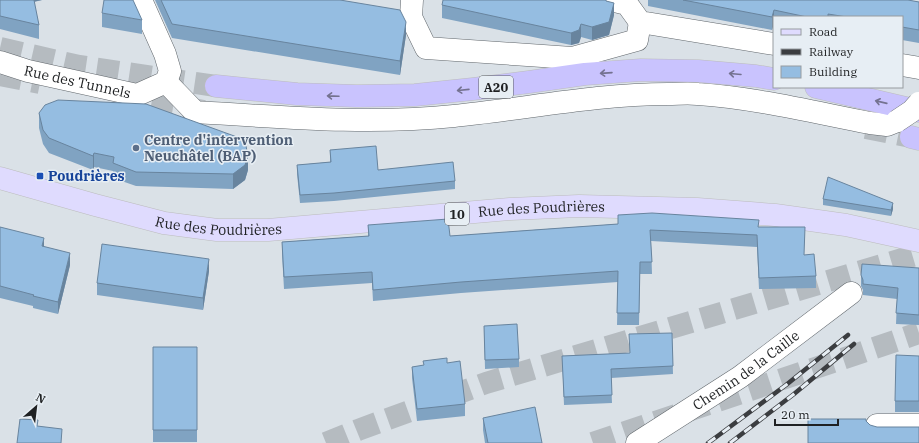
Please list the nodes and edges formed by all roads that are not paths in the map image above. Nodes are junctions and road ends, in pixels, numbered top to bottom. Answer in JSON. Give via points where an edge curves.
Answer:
{"nodes":[{"id":1,"x":141,"y":0,"type":"edge"},
{"id":2,"x":412,"y":0,"type":"edge"},
{"id":3,"x":622,"y":1,"type":"edge"},
{"id":4,"x":640,"y":22,"type":"junction"},
{"id":5,"x":773,"y":44,"type":"edge"},
{"id":6,"x":0,"y":62,"type":"edge"},
{"id":7,"x":903,"y":65,"type":"edge"},
{"id":8,"x":919,"y":68,"type":"edge"},
{"id":9,"x":168,"y":76,"type":"junction"},
{"id":10,"x":773,"y":79,"type":"edge"},
{"id":11,"x":216,"y":86,"type":"tunnel mouth"},
{"id":12,"x":820,"y":88,"type":"edge"},
{"id":13,"x":919,"y":103,"type":"edge"},
{"id":14,"x":919,"y":111,"type":"edge"},
{"id":15,"x":0,"y":178,"type":"edge"},
{"id":16,"x":919,"y":241,"type":"edge"},
{"id":17,"x":851,"y":293,"type":"dead end"},
{"id":18,"x":876,"y":425,"type":"edge"},
{"id":19,"x":919,"y":425,"type":"edge"},
{"id":20,"x":637,"y":443,"type":"edge"}],
"edges":[{"from":1,"to":9,"type":"street","via":[[165,54]]},
{"from":2,"to":4,"type":"street","via":[[411,17],[426,48],[572,58],[637,40]]},
{"from":3,"to":4,"type":"street"},
{"from":4,"to":5,"type":"street"},
{"from":6,"to":9,"type":"street","name":"Rue des Tunnels","via":[[28,71],[137,95]]},
{"from":7,"to":8,"type":"street"},
{"from":9,"to":13,"type":"street","bridge":true,"via":[[195,112],[345,120],[453,116],[642,94],[698,94],[756,100],[887,125],[912,111]]},
{"from":10,"to":11,"type":"highway","number":"A20","one_way":true,"via":[[698,71],[641,70],[585,74],[415,95],[357,96],[297,94]]},
{"from":14,"to":12,"type":"highway","one_way":true},
{"from":15,"to":16,"type":"main road","name":"Rue des Poudrières","number":"10","via":[[164,223],[217,230],[268,230],[579,206],[697,209],[775,215],[846,225]]},
{"from":17,"to":20,"type":"street","name":"Chemin de la Caille","via":[[740,377]]},
{"from":18,"to":19,"type":"street"}]}
